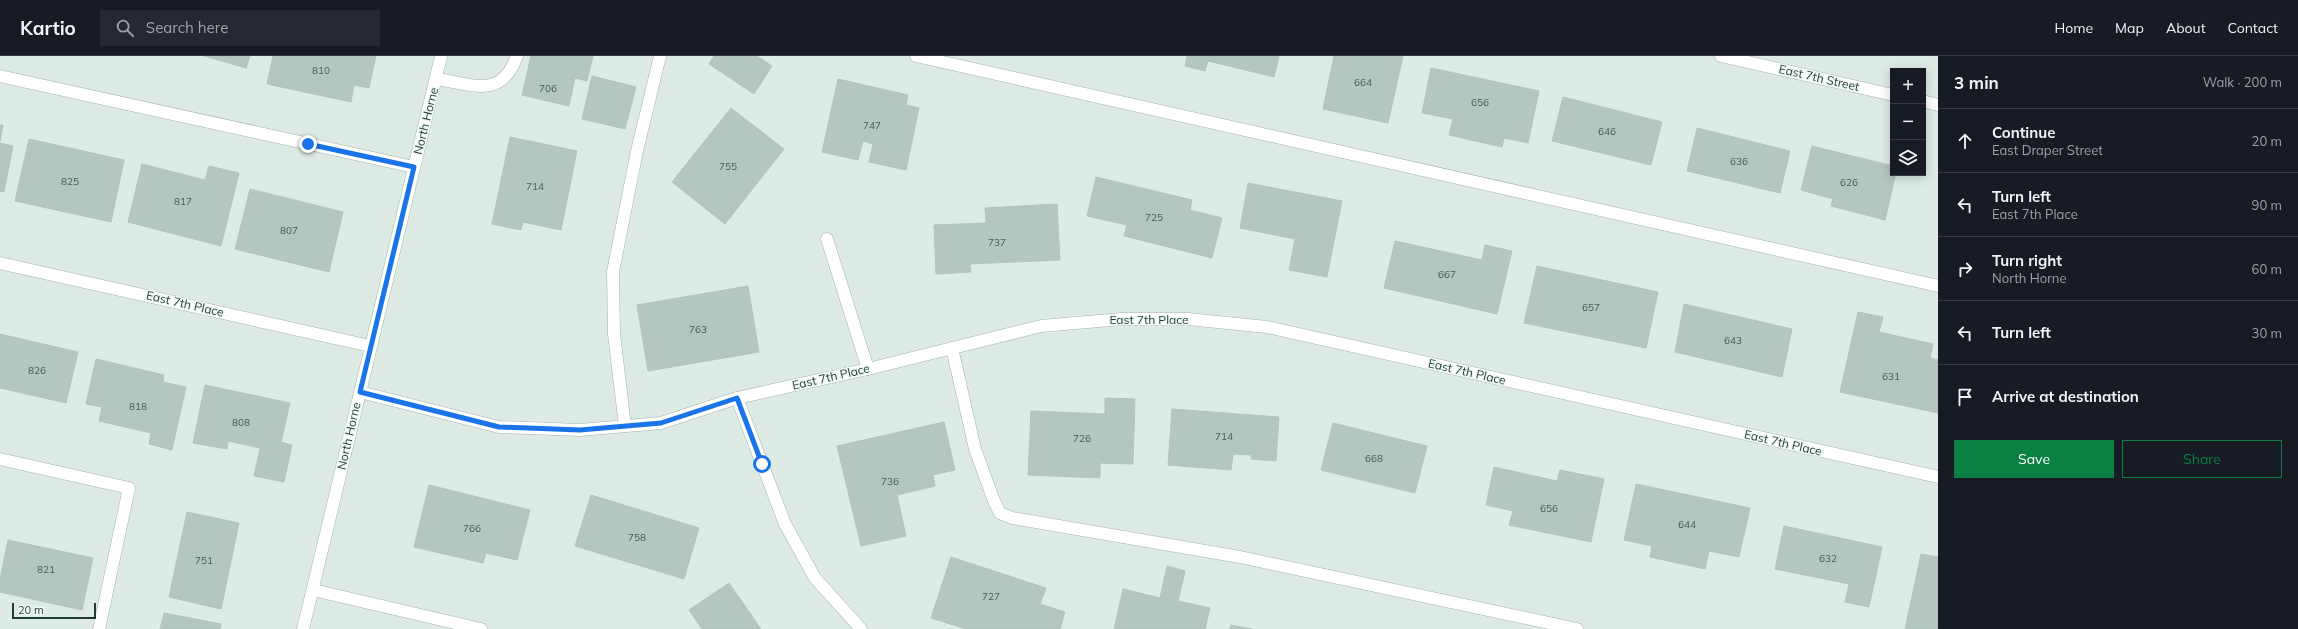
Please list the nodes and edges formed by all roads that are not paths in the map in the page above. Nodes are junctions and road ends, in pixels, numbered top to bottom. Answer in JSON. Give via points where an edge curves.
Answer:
{"nodes":[{"id":1,"x":442,"y":56,"type":"edge"},
{"id":2,"x":517,"y":56,"type":"edge"},
{"id":3,"x":660,"y":56,"type":"edge"},
{"id":4,"x":916,"y":56,"type":"edge"},
{"id":5,"x":1721,"y":56,"type":"edge"},
{"id":6,"x":0,"y":76,"type":"edge"},
{"id":7,"x":436,"y":79,"type":"junction"},
{"id":8,"x":1890,"y":94,"type":"edge"},
{"id":9,"x":1926,"y":102,"type":"edge"},
{"id":10,"x":1938,"y":105,"type":"edge"},
{"id":11,"x":414,"y":167,"type":"junction"},
{"id":12,"x":827,"y":239,"type":"dead end"},
{"id":13,"x":0,"y":263,"type":"edge"},
{"id":14,"x":1938,"y":286,"type":"edge"},
{"id":15,"x":370,"y":346,"type":"junction"},
{"id":16,"x":952,"y":348,"type":"junction"},
{"id":17,"x":868,"y":369,"type":"junction"},
{"id":18,"x":360,"y":392,"type":"junction"},
{"id":19,"x":737,"y":398,"type":"junction"},
{"id":20,"x":625,"y":426,"type":"junction"},
{"id":21,"x":0,"y":459,"type":"edge"},
{"id":22,"x":1938,"y":477,"type":"edge"},
{"id":23,"x":313,"y":590,"type":"junction"},
{"id":24,"x":99,"y":629,"type":"edge"},
{"id":25,"x":304,"y":629,"type":"edge"},
{"id":26,"x":480,"y":629,"type":"edge"},
{"id":27,"x":861,"y":629,"type":"edge"},
{"id":28,"x":1578,"y":629,"type":"edge"}],
"edges":[{"from":1,"to":7,"type":"street","name":"North Horne"},
{"from":2,"to":7,"type":"street","via":[[504,80],[488,87]]},
{"from":3,"to":20,"type":"street","via":[[637,151],[613,272],[614,334]]},
{"from":4,"to":14,"type":"street"},
{"from":5,"to":8,"type":"street","name":"East 7th Street"},
{"from":6,"to":11,"type":"street"},
{"from":7,"to":11,"type":"street","name":"North Horne"},
{"from":9,"to":10,"type":"street"},
{"from":11,"to":15,"type":"street","name":"North Horne"},
{"from":12,"to":17,"type":"street"},
{"from":13,"to":15,"type":"street","name":"East 7th Place"},
{"from":15,"to":18,"type":"street","name":"North Horne"},
{"from":16,"to":17,"type":"street","name":"East 7th Place"},
{"from":16,"to":22,"type":"street","name":"East 7th Place","via":[[1041,326],[1122,319],[1188,319],[1267,327]]},
{"from":16,"to":28,"type":"street","via":[[975,449],[1000,513],[1012,518],[1240,557]]},
{"from":17,"to":19,"type":"street","name":"East 7th Place"},
{"from":18,"to":20,"type":"street","name":"East 7th Place","via":[[499,427],[580,430]]},
{"from":18,"to":23,"type":"street","name":"North Horne"},
{"from":19,"to":20,"type":"street","name":"East 7th Place","via":[[661,423]]},
{"from":19,"to":27,"type":"street","via":[[785,524],[816,578]]},
{"from":21,"to":24,"type":"street","via":[[130,488]]},
{"from":23,"to":25,"type":"street","name":"North Horne"},
{"from":23,"to":26,"type":"street"}]}
